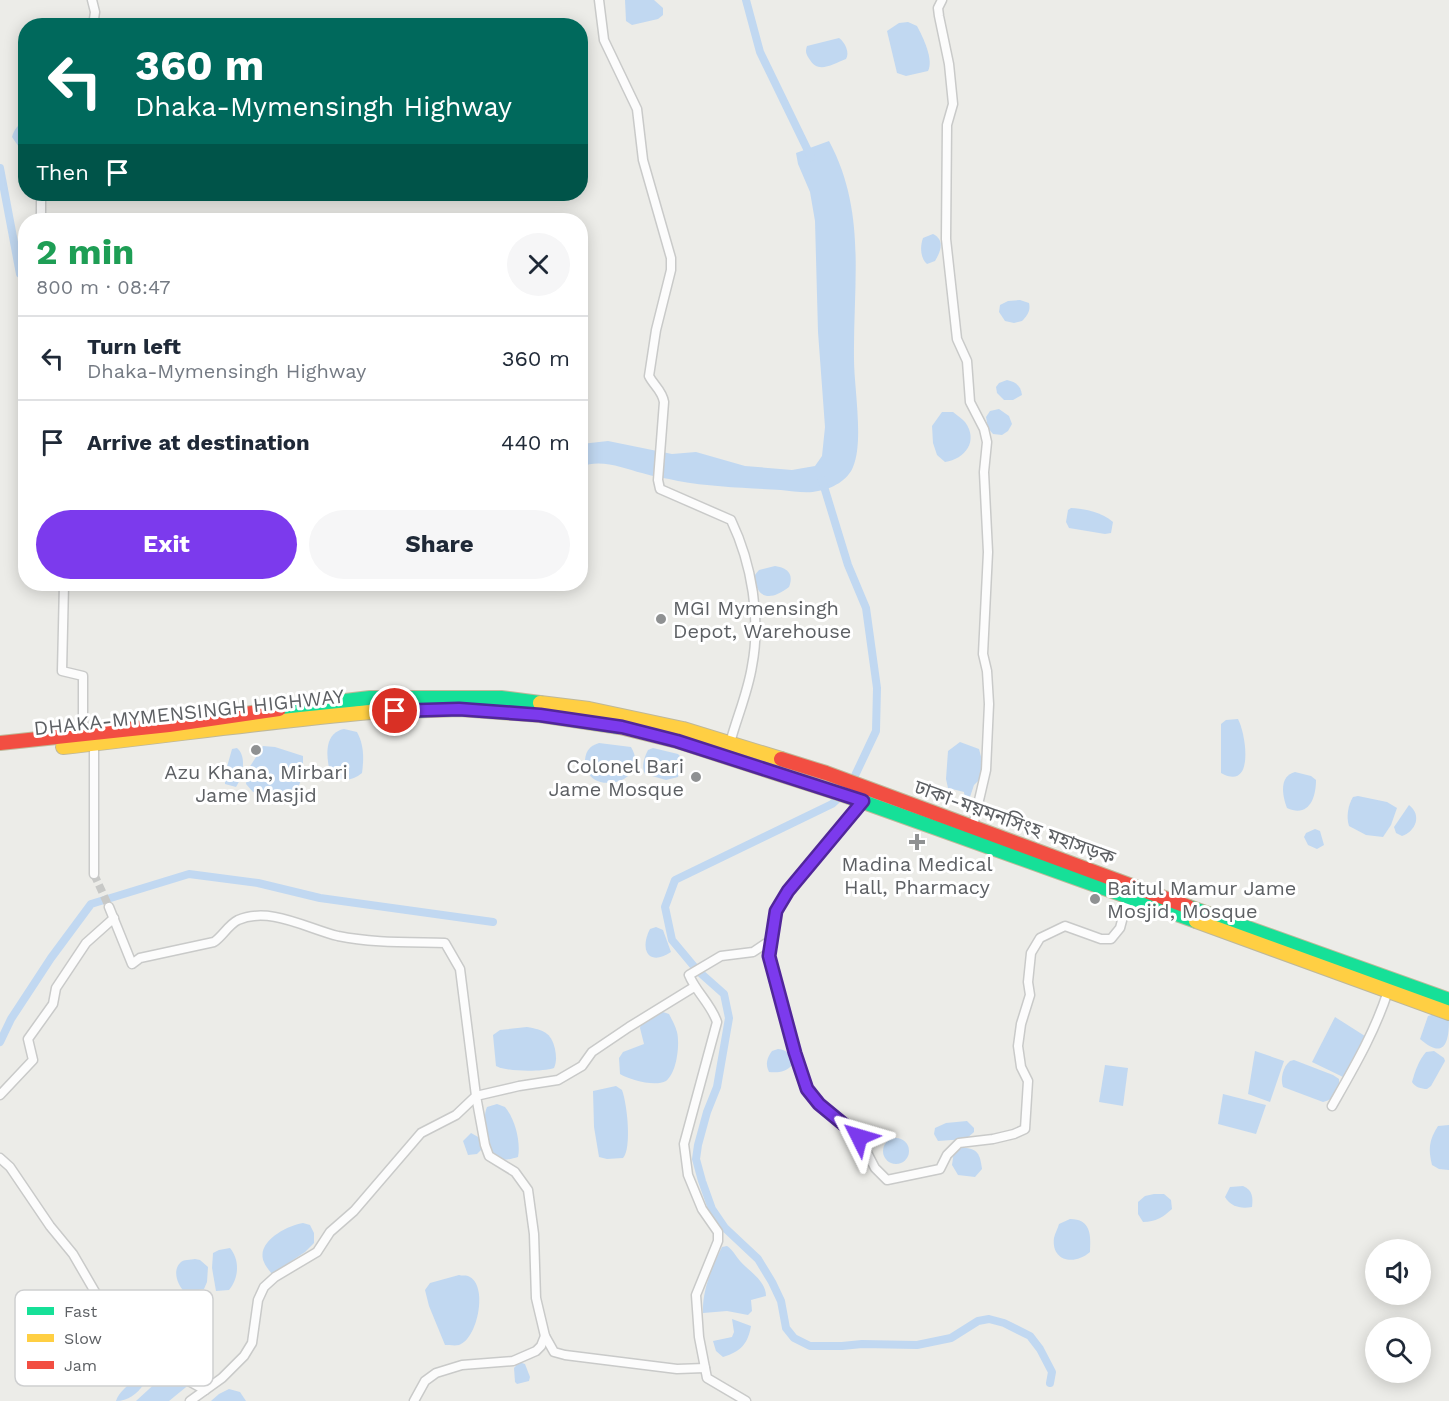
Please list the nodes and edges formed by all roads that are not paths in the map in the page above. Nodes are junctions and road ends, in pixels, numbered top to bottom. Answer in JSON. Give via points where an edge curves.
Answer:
{"nodes":[{"id":1,"x":92,"y":0,"type":"edge"},
{"id":2,"x":599,"y":0,"type":"edge"},
{"id":3,"x":942,"y":0,"type":"edge"},
{"id":4,"x":94,"y":18,"type":"edge"},
{"id":5,"x":64,"y":591,"type":"edge"},
{"id":6,"x":89,"y":740,"type":"junction"},
{"id":7,"x":0,"y":743,"type":"edge"},
{"id":8,"x":730,"y":743,"type":"junction"},
{"id":9,"x":0,"y":752,"type":"edge"},
{"id":10,"x":873,"y":790,"type":"joint"},
{"id":11,"x":863,"y":801,"type":"junction"},
{"id":12,"x":973,"y":826,"type":"junction"},
{"id":13,"x":94,"y":874,"type":"tunnel mouth"},
{"id":14,"x":1128,"y":898,"type":"junction"},
{"id":15,"x":109,"y":906,"type":"tunnel mouth"},
{"id":16,"x":114,"y":918,"type":"junction"},
{"id":17,"x":771,"y":940,"type":"junction"},
{"id":18,"x":694,"y":987,"type":"junction"},
{"id":19,"x":1388,"y":990,"type":"junction"},
{"id":20,"x":1449,"y":1000,"type":"edge"},
{"id":21,"x":1449,"y":1013,"type":"edge"},
{"id":22,"x":0,"y":1095,"type":"edge"},
{"id":23,"x":476,"y":1096,"type":"junction"},
{"id":24,"x":1332,"y":1106,"type":"dead end"},
{"id":25,"x":0,"y":1158,"type":"edge"},
{"id":26,"x":94,"y":1290,"type":"edge"},
{"id":27,"x":545,"y":1336,"type":"junction"},
{"id":28,"x":705,"y":1368,"type":"junction"},
{"id":29,"x":213,"y":1384,"type":"edge"},
{"id":30,"x":198,"y":1386,"type":"edge"},
{"id":31,"x":211,"y":1386,"type":"edge"},
{"id":32,"x":205,"y":1390,"type":"junction"},
{"id":33,"x":190,"y":1401,"type":"edge"},
{"id":34,"x":414,"y":1401,"type":"edge"},
{"id":35,"x":746,"y":1401,"type":"edge"}],
"edges":[{"from":1,"to":4,"type":"street"},
{"from":2,"to":8,"type":"street","via":[[604,40],[637,109],[643,160],[671,258],[649,376],[662,391],[664,402],[660,489],[731,520],[741,542],[751,591],[755,642],[752,667]]},
{"from":3,"to":12,"type":"street","via":[[938,8],[953,104],[947,125],[946,239],[957,339],[967,361],[970,402],[987,442],[984,472],[988,552],[983,654],[989,704],[986,770]]},
{"from":5,"to":6,"type":"street","via":[[62,671],[83,676]]},
{"from":6,"to":7,"type":"highway","name":"DHAKA-MYMENSINGH HIGHWAY"},
{"from":6,"to":8,"type":"highway","name":"DHAKA-MYMENSINGH HIGHWAY","via":[[370,698],[433,696],[501,698],[589,709]]},
{"from":6,"to":9,"type":"highway","name":"DHAKA-MYMENSINGH HIGHWAY"},
{"from":6,"to":11,"type":"highway","name":"DHAKA-MYMENSINGH HIGHWAY","via":[[373,711],[459,709],[540,715],[622,727],[677,741]]},
{"from":6,"to":13,"type":"street"},
{"from":8,"to":10,"type":"highway","name":"DHAKA-MYMENSINGH HIGHWAY"},
{"from":10,"to":12,"type":"highway","name":"ঢাকা-ময়মনসিংহ মহাসড়ক"},
{"from":11,"to":14,"type":"highway","name":"DHAKA-MYMENSINGH HIGHWAY"},
{"from":11,"to":17,"type":"street","via":[[788,891],[776,911]]},
{"from":12,"to":20,"type":"highway","name":"ঢাকা-ময়মনসিংহ মহাসড়ক"},
{"from":14,"to":17,"type":"street","via":[[1120,928],[1111,939],[1065,926],[1040,938],[1031,952],[1030,995],[1018,1046],[1028,1082],[1025,1129],[993,1140],[958,1143],[946,1155],[940,1169],[887,1180],[874,1168],[859,1137],[807,1089],[769,956]]},
{"from":14,"to":19,"type":"highway","name":"DHAKA-MYMENSINGH HIGHWAY"},
{"from":15,"to":16,"type":"street"},
{"from":16,"to":22,"type":"street","via":[[86,943],[56,988],[53,1004],[28,1039],[33,1060]]},
{"from":16,"to":23,"type":"street","via":[[132,964],[140,958],[214,942],[238,920],[254,917],[287,919],[337,935],[369,940],[445,943],[460,969]]},
{"from":17,"to":18,"type":"street","via":[[753,952],[721,956],[705,965],[689,975]]},
{"from":18,"to":23,"type":"street","via":[[592,1052],[582,1066],[558,1080]]},
{"from":18,"to":28,"type":"street","via":[[717,1022],[684,1144],[688,1176],[702,1209],[718,1232],[696,1295]]},
{"from":19,"to":21,"type":"highway","name":"DHAKA-MYMENSINGH HIGHWAY"},
{"from":19,"to":24,"type":"street","via":[[1376,1023]]},
{"from":23,"to":27,"type":"street","via":[[489,1156],[515,1172],[528,1190],[535,1242],[536,1298]]},
{"from":23,"to":29,"type":"street","via":[[456,1115],[421,1133],[354,1211],[330,1232],[317,1252],[264,1287],[258,1300],[252,1343],[244,1356]]},
{"from":25,"to":26,"type":"street","via":[[73,1254]]},
{"from":27,"to":28,"type":"street","via":[[550,1348],[565,1355],[677,1369]]},
{"from":27,"to":34,"type":"street","via":[[536,1351],[513,1361],[462,1365],[436,1373],[425,1381]]},
{"from":28,"to":35,"type":"street","via":[[707,1377]]},
{"from":30,"to":32,"type":"street"},
{"from":31,"to":32,"type":"street"},
{"from":32,"to":33,"type":"street"}]}
